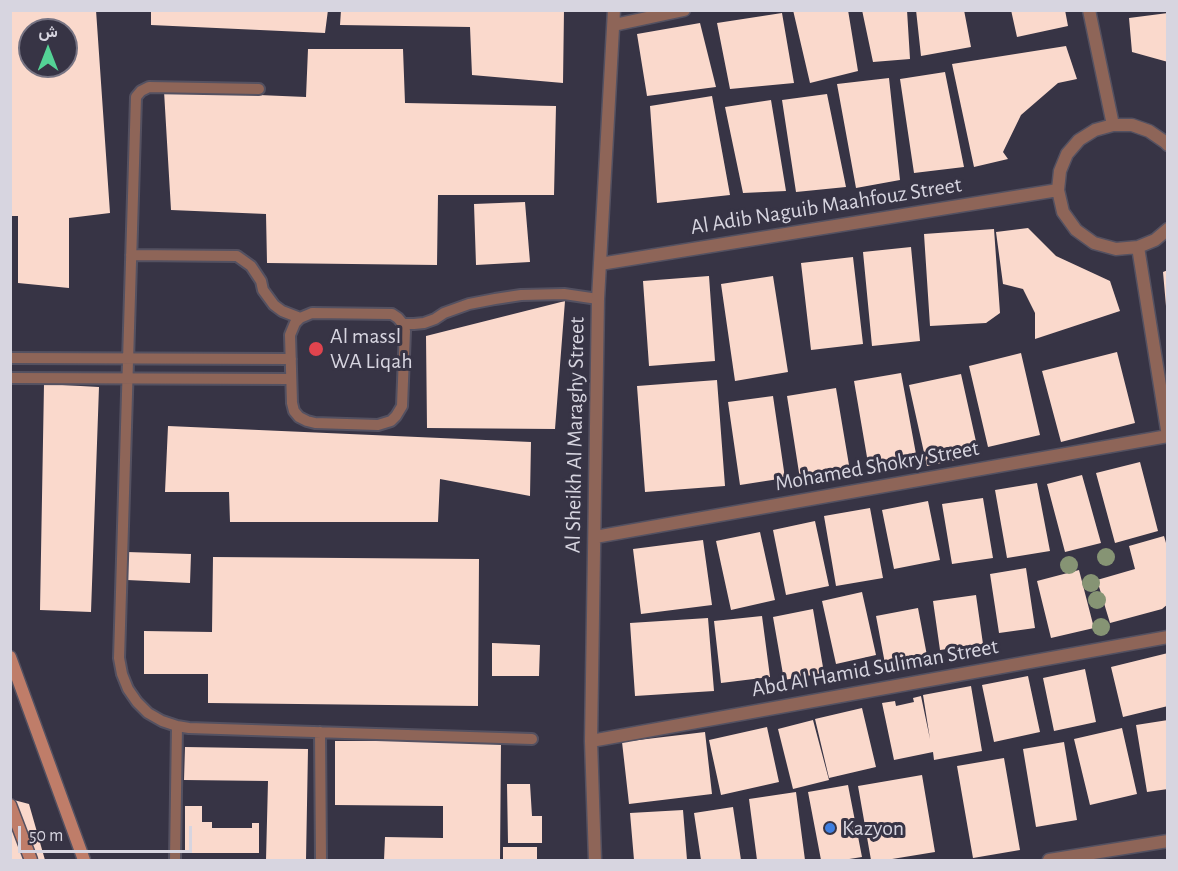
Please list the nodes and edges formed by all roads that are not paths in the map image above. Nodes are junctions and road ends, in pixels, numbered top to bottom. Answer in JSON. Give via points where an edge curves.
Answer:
{"nodes":[{"id":1,"x":614,"y":10,"type":"edge"},
{"id":2,"x":684,"y":10,"type":"edge"},
{"id":3,"x":1089,"y":10,"type":"edge"},
{"id":4,"x":614,"y":25,"type":"junction"},
{"id":5,"x":259,"y":89,"type":"dead end"},
{"id":6,"x":1113,"y":125,"type":"junction"},
{"id":7,"x":1167,"y":145,"type":"edge"},
{"id":8,"x":1058,"y":190,"type":"junction"},
{"id":9,"x":1167,"y":229,"type":"edge"},
{"id":10,"x":1138,"y":247,"type":"junction"},
{"id":11,"x":131,"y":255,"type":"junction"},
{"id":12,"x":600,"y":264,"type":"junction"},
{"id":13,"x":598,"y":299,"type":"junction"},
{"id":14,"x":300,"y":318,"type":"junction"},
{"id":15,"x":403,"y":324,"type":"junction"},
{"id":16,"x":10,"y":358,"type":"edge"},
{"id":17,"x":127,"y":359,"type":"junction"},
{"id":18,"x":291,"y":359,"type":"junction"},
{"id":19,"x":10,"y":378,"type":"edge"},
{"id":20,"x":127,"y":379,"type":"junction"},
{"id":21,"x":291,"y":379,"type":"junction"},
{"id":22,"x":1167,"y":436,"type":"edge"},
{"id":23,"x":595,"y":537,"type":"junction"},
{"id":24,"x":1167,"y":637,"type":"edge"},
{"id":25,"x":10,"y":657,"type":"edge"},
{"id":26,"x":177,"y":726,"type":"junction"},
{"id":27,"x":320,"y":732,"type":"junction"},
{"id":28,"x":532,"y":739,"type":"dead end"},
{"id":29,"x":591,"y":741,"type":"junction"},
{"id":30,"x":10,"y":805,"type":"edge"},
{"id":31,"x":1167,"y":841,"type":"edge"},
{"id":32,"x":31,"y":861,"type":"edge"},
{"id":33,"x":84,"y":861,"type":"edge"},
{"id":34,"x":175,"y":861,"type":"edge"},
{"id":35,"x":321,"y":861,"type":"edge"},
{"id":36,"x":595,"y":861,"type":"edge"},
{"id":37,"x":1049,"y":861,"type":"edge"}],
"edges":[{"from":1,"to":4,"type":"street","name":"Al Sheikh Al Maraghy Street"},
{"from":2,"to":4,"type":"street"},
{"from":3,"to":6,"type":"street"},
{"from":4,"to":12,"type":"street","name":"Al Sheikh Al Maraghy Street"},
{"from":5,"to":11,"type":"lane","via":[[149,87],[136,97]]},
{"from":6,"to":7,"type":"street","via":[[1132,125],[1149,131]]},
{"from":6,"to":8,"type":"street","via":[[1087,135],[1067,154]]},
{"from":8,"to":10,"type":"street","via":[[1064,212],[1076,230],[1094,243],[1116,249]]},
{"from":8,"to":12,"type":"street","name":"Al Adib Naguib Maahfouz Street"},
{"from":9,"to":10,"type":"street","via":[[1155,240]]},
{"from":10,"to":22,"type":"street"},
{"from":11,"to":14,"type":"lane","via":[[237,256],[251,266],[274,305]]},
{"from":11,"to":17,"type":"lane"},
{"from":12,"to":13,"type":"street","name":"Al Sheikh Al Maraghy Street"},
{"from":13,"to":15,"type":"lane","via":[[564,294],[521,295],[469,304],[424,323]]},
{"from":13,"to":23,"type":"street","name":"Al Sheikh Al Maraghy Street"},
{"from":14,"to":15,"type":"lane","via":[[312,313],[392,314]]},
{"from":14,"to":18,"type":"lane","via":[[290,335]]},
{"from":15,"to":21,"type":"lane","via":[[402,405],[385,424],[307,421],[294,411]]},
{"from":16,"to":17,"type":"lane"},
{"from":17,"to":18,"type":"lane"},
{"from":17,"to":20,"type":"lane"},
{"from":18,"to":21,"type":"lane"},
{"from":19,"to":20,"type":"lane"},
{"from":20,"to":21,"type":"lane"},
{"from":20,"to":26,"type":"lane","via":[[119,658],[128,689],[137,702],[148,713]]},
{"from":22,"to":23,"type":"street","name":"Mohamed Shokry Street"},
{"from":23,"to":29,"type":"street","name":"Al Sheikh Al Maraghy Street"},
{"from":24,"to":29,"type":"street","name":"Abd Al Hamid Suliman Street"},
{"from":25,"to":33,"type":"main road"},
{"from":26,"to":27,"type":"lane"},
{"from":26,"to":34,"type":"lane"},
{"from":27,"to":28,"type":"lane"},
{"from":27,"to":35,"type":"lane"},
{"from":29,"to":36,"type":"street","name":"Al Sheikh Al Maraghy Street"},
{"from":30,"to":32,"type":"main road"},
{"from":31,"to":37,"type":"street"}]}
